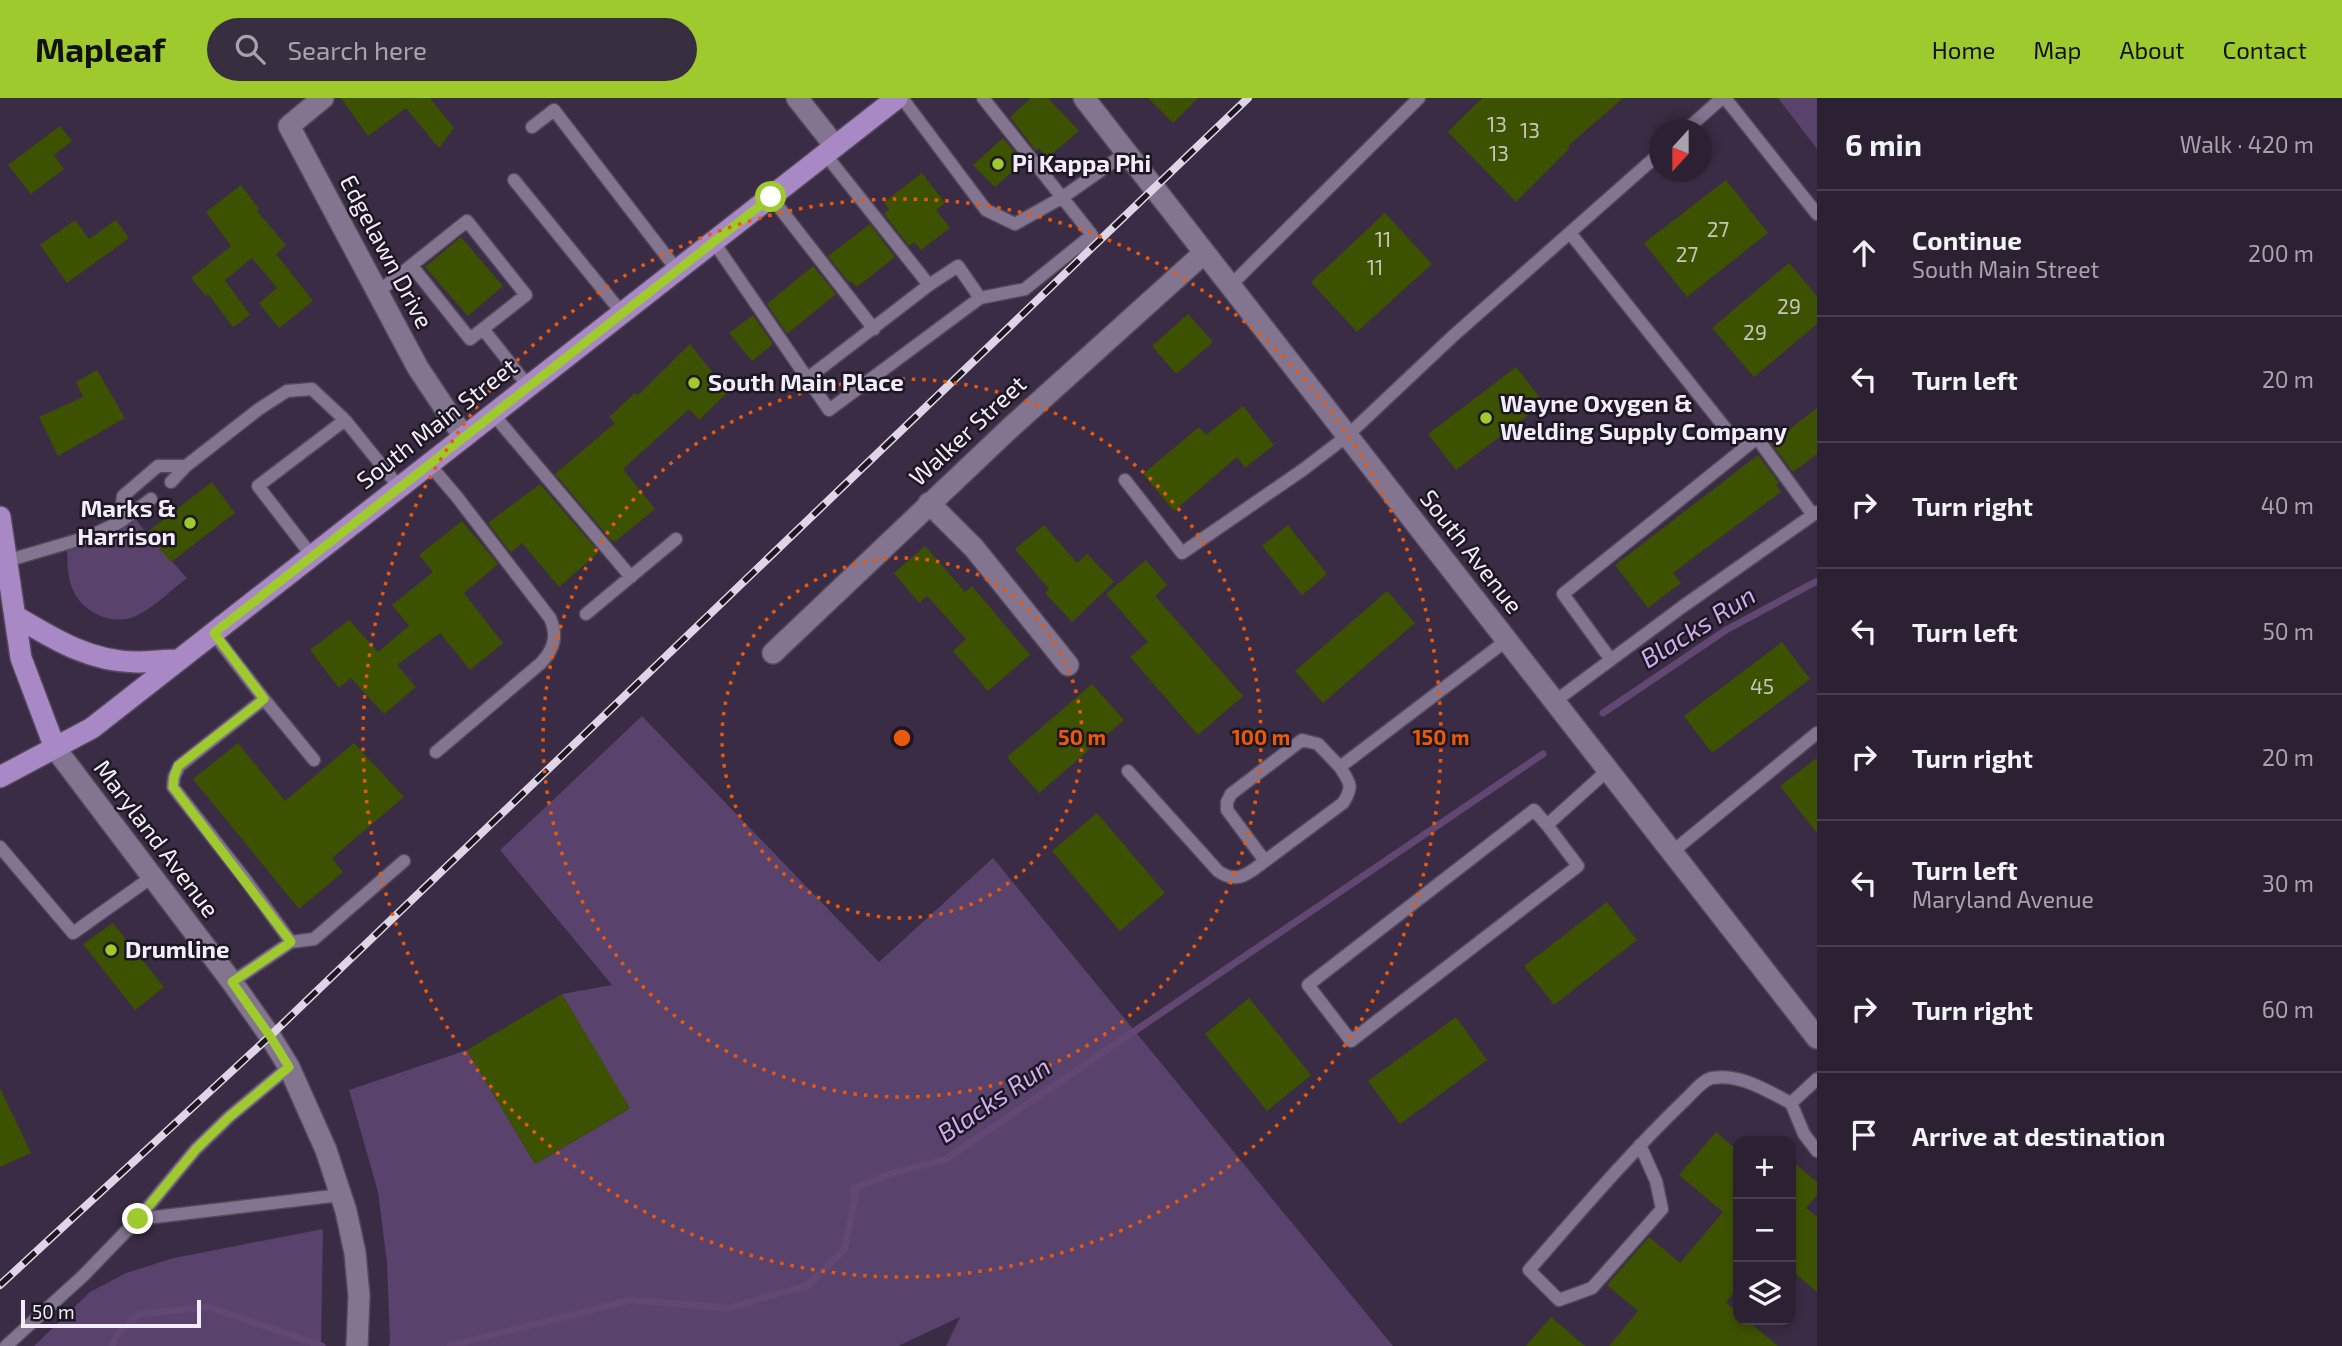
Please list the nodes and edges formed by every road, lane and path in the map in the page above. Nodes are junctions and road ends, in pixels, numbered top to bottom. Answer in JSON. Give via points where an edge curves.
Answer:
{"nodes":[{"id":1,"x":323,"y":98,"type":"edge"},
{"id":2,"x":797,"y":98,"type":"edge"},
{"id":3,"x":899,"y":98,"type":"edge"},
{"id":4,"x":983,"y":98,"type":"edge"},
{"id":5,"x":1084,"y":98,"type":"edge"},
{"id":6,"x":1419,"y":98,"type":"edge"},
{"id":7,"x":1723,"y":98,"type":"edge"},
{"id":8,"x":1699,"y":119,"type":"edge"},
{"id":9,"x":532,"y":127,"type":"dead end"},
{"id":10,"x":830,"y":150,"type":"junction"},
{"id":11,"x":1127,"y":152,"type":"junction"},
{"id":12,"x":1649,"y":163,"type":"edge"},
{"id":13,"x":514,"y":180,"type":"dead end"},
{"id":14,"x":771,"y":197,"type":"junction"},
{"id":15,"x":1063,"y":197,"type":"junction"},
{"id":16,"x":1817,"y":214,"type":"edge"},
{"id":17,"x":1570,"y":233,"type":"junction"},
{"id":18,"x":713,"y":242,"type":"junction"},
{"id":19,"x":1204,"y":253,"type":"junction"},
{"id":20,"x":412,"y":265,"type":"junction"},
{"id":21,"x":677,"y":270,"type":"junction"},
{"id":22,"x":929,"y":285,"type":"junction"},
{"id":23,"x":1230,"y":286,"type":"junction"},
{"id":24,"x":378,"y":292,"type":"junction"},
{"id":25,"x":980,"y":298,"type":"junction"},
{"id":26,"x":622,"y":313,"type":"junction"},
{"id":27,"x":483,"y":329,"type":"junction"},
{"id":28,"x":874,"y":329,"type":"junction"},
{"id":29,"x":808,"y":378,"type":"junction"},
{"id":30,"x":528,"y":386,"type":"junction"},
{"id":31,"x":493,"y":414,"type":"junction"},
{"id":32,"x":345,"y":420,"type":"junction"},
{"id":33,"x":1726,"y":429,"type":"dead end"},
{"id":34,"x":1347,"y":436,"type":"junction"},
{"id":35,"x":464,"y":437,"type":"junction"},
{"id":36,"x":429,"y":464,"type":"junction"},
{"id":37,"x":186,"y":466,"type":"junction"},
{"id":38,"x":1125,"y":480,"type":"dead end"},
{"id":39,"x":170,"y":482,"type":"dead end"},
{"id":40,"x":399,"y":487,"type":"junction"},
{"id":41,"x":151,"y":499,"type":"dead end"},
{"id":42,"x":929,"y":503,"type":"junction"},
{"id":43,"x":1815,"y":513,"type":"edge"},
{"id":44,"x":0,"y":517,"type":"edge"},
{"id":45,"x":120,"y":522,"type":"junction"},
{"id":46,"x":676,"y":539,"type":"dead end"},
{"id":47,"x":312,"y":556,"type":"junction"},
{"id":48,"x":6,"y":561,"type":"junction"},
{"id":49,"x":631,"y":577,"type":"junction"},
{"id":50,"x":586,"y":614,"type":"dead end"},
{"id":51,"x":15,"y":616,"type":"junction"},
{"id":52,"x":214,"y":633,"type":"junction"},
{"id":53,"x":1507,"y":640,"type":"junction"},
{"id":54,"x":773,"y":653,"type":"dead end"},
{"id":55,"x":179,"y":660,"type":"junction"},
{"id":56,"x":1611,"y":660,"type":"junction"},
{"id":57,"x":1068,"y":665,"type":"dead end"},
{"id":58,"x":264,"y":699,"type":"junction"},
{"id":59,"x":1554,"y":702,"type":"junction"},
{"id":60,"x":1817,"y":733,"type":"edge"},
{"id":61,"x":55,"y":748,"type":"junction"},
{"id":62,"x":436,"y":752,"type":"dead end"},
{"id":63,"x":314,"y":761,"type":"dead end"},
{"id":64,"x":1340,"y":767,"type":"junction"},
{"id":65,"x":1608,"y":770,"type":"junction"},
{"id":66,"x":1128,"y":771,"type":"dead end"},
{"id":67,"x":0,"y":778,"type":"edge"},
{"id":68,"x":1547,"y":825,"type":"junction"},
{"id":69,"x":0,"y":847,"type":"edge"},
{"id":70,"x":1672,"y":852,"type":"junction"},
{"id":71,"x":404,"y":861,"type":"dead end"},
{"id":72,"x":1265,"y":861,"type":"junction"},
{"id":73,"x":152,"y":877,"type":"junction"},
{"id":74,"x":291,"y":942,"type":"junction"},
{"id":75,"x":232,"y":982,"type":"junction"},
{"id":76,"x":1817,"y":1038,"type":"edge"},
{"id":77,"x":289,"y":1067,"type":"junction"},
{"id":78,"x":1817,"y":1079,"type":"edge"},
{"id":79,"x":1791,"y":1103,"type":"junction"},
{"id":80,"x":1640,"y":1145,"type":"junction"},
{"id":81,"x":1817,"y":1152,"type":"edge"},
{"id":82,"x":341,"y":1195,"type":"junction"},
{"id":83,"x":138,"y":1219,"type":"junction"},
{"id":84,"x":357,"y":1336,"type":"edge"},
{"id":85,"x":6,"y":1346,"type":"edge"}],
"edges":[{"from":1,"to":24,"type":"street","name":"Edgelawn Drive","via":[[289,126]]},
{"from":2,"to":10,"type":"street"},
{"from":3,"to":10,"type":"main road","name":"South Main Street"},
{"from":3,"to":15,"type":"lane","via":[[986,210],[1015,224]]},
{"from":4,"to":15,"type":"lane"},
{"from":5,"to":11,"type":"street","name":"South Avenue"},
{"from":6,"to":23,"type":"lane"},
{"from":7,"to":8,"type":"lane"},
{"from":7,"to":16,"type":"lane"},
{"from":9,"to":21,"type":"lane","via":[[554,110]]},
{"from":10,"to":14,"type":"main road","name":"South Main Street"},
{"from":10,"to":22,"type":"lane"},
{"from":11,"to":15,"type":"lane"},
{"from":11,"to":19,"type":"street","name":"South Avenue"},
{"from":12,"to":17,"type":"lane"},
{"from":13,"to":26,"type":"lane"},
{"from":14,"to":18,"type":"main road","name":"South Main Street"},
{"from":14,"to":28,"type":"lane"},
{"from":15,"to":25,"type":"lane","via":[[1092,235],[1025,289]]},
{"from":17,"to":33,"type":"lane"},
{"from":17,"to":34,"type":"lane"},
{"from":18,"to":21,"type":"main road","name":"South Main Street"},
{"from":18,"to":29,"type":"lane"},
{"from":19,"to":23,"type":"street","name":"South Avenue"},
{"from":19,"to":42,"type":"street","name":"Walker Street"},
{"from":20,"to":24,"type":"lane"},
{"from":20,"to":27,"type":"lane","via":[[470,339]]},
{"from":20,"to":27,"type":"lane","via":[[467,221],[526,295]]},
{"from":21,"to":26,"type":"main road","name":"South Main Street"},
{"from":22,"to":25,"type":"lane","via":[[958,266]]},
{"from":22,"to":28,"type":"lane"},
{"from":23,"to":34,"type":"street","name":"South Avenue"},
{"from":24,"to":35,"type":"street","name":"Edgelawn Drive","via":[[418,368]]},
{"from":25,"to":29,"type":"lane","via":[[829,410]]},
{"from":26,"to":30,"type":"main road","name":"South Main Street"},
{"from":27,"to":30,"type":"lane"},
{"from":28,"to":29,"type":"lane"},
{"from":30,"to":31,"type":"main road","name":"South Main Street"},
{"from":31,"to":35,"type":"main road","name":"South Main Street"},
{"from":31,"to":49,"type":"lane"},
{"from":32,"to":37,"type":"lane","via":[[312,389],[287,391]]},
{"from":32,"to":40,"type":"lane"},
{"from":32,"to":47,"type":"lane","via":[[258,486]]},
{"from":34,"to":38,"type":"lane","via":[[1182,553]]},
{"from":34,"to":53,"type":"street","name":"South Avenue"},
{"from":35,"to":36,"type":"main road","name":"South Main Street"},
{"from":36,"to":40,"type":"main road","name":"South Main Street"},
{"from":36,"to":62,"type":"lane","via":[[550,618],[555,638],[541,663]]},
{"from":37,"to":39,"type":"lane"},
{"from":37,"to":45,"type":"lane","via":[[158,466],[123,496]]},
{"from":40,"to":47,"type":"main road","name":"South Main Street"},
{"from":41,"to":45,"type":"lane"},
{"from":42,"to":54,"type":"street","name":"Walker Street"},
{"from":42,"to":57,"type":"street","via":[[983,559]]},
{"from":43,"to":56,"type":"lane"},
{"from":43,"to":56,"type":"lane","via":[[1757,438],[1563,594]]},
{"from":44,"to":48,"type":"main road"},
{"from":45,"to":48,"type":"lane","via":[[88,537]]},
{"from":46,"to":49,"type":"lane"},
{"from":47,"to":52,"type":"main road","name":"South Main Street"},
{"from":48,"to":51,"type":"main road"},
{"from":49,"to":50,"type":"lane"},
{"from":51,"to":55,"type":"main road","via":[[64,645],[90,654],[133,662]]},
{"from":51,"to":61,"type":"main road","via":[[21,658]]},
{"from":52,"to":55,"type":"main road","name":"South Main Street"},
{"from":52,"to":58,"type":"lane"},
{"from":53,"to":59,"type":"street","name":"South Avenue"},
{"from":53,"to":64,"type":"lane"},
{"from":55,"to":61,"type":"main road","name":"South Main Street","via":[[92,728]]},
{"from":56,"to":59,"type":"lane"},
{"from":58,"to":63,"type":"lane"},
{"from":58,"to":74,"type":"lane","via":[[178,766],[173,787]]},
{"from":59,"to":65,"type":"street","name":"South Avenue"},
{"from":60,"to":70,"type":"lane"},
{"from":61,"to":67,"type":"main road","name":"South Main Street"},
{"from":61,"to":73,"type":"street","name":"Maryland Avenue"},
{"from":64,"to":72,"type":"lane","via":[[1350,783],[1343,803]]},
{"from":64,"to":72,"type":"lane","via":[[1318,744],[1302,740],[1228,799],[1227,810]]},
{"from":65,"to":68,"type":"lane"},
{"from":65,"to":70,"type":"street","name":"South Avenue"},
{"from":66,"to":72,"type":"lane","via":[[1222,874],[1241,877]]},
{"from":68,"to":68,"type":"lane","via":[[1578,866],[1351,1041],[1308,985],[1534,810]]},
{"from":69,"to":73,"type":"lane","via":[[73,933]]},
{"from":70,"to":76,"type":"street","name":"South Avenue"},
{"from":71,"to":74,"type":"lane","via":[[314,939]]},
{"from":73,"to":75,"type":"street","name":"Maryland Avenue"},
{"from":74,"to":75,"type":"lane"},
{"from":75,"to":77,"type":"street","name":"Maryland Avenue"},
{"from":77,"to":82,"type":"street","name":"Maryland Avenue"},
{"from":77,"to":83,"type":"lane","via":[[196,1149]]},
{"from":78,"to":79,"type":"lane"},
{"from":79,"to":80,"type":"lane","via":[[1732,1076],[1708,1078]]},
{"from":79,"to":81,"type":"lane"},
{"from":80,"to":80,"type":"lane","via":[[1529,1270],[1559,1300],[1592,1288],[1662,1209]]},
{"from":82,"to":83,"type":"lane"},
{"from":82,"to":84,"type":"street","name":"Maryland Avenue","via":[[355,1253]]},
{"from":83,"to":85,"type":"lane"}]}
